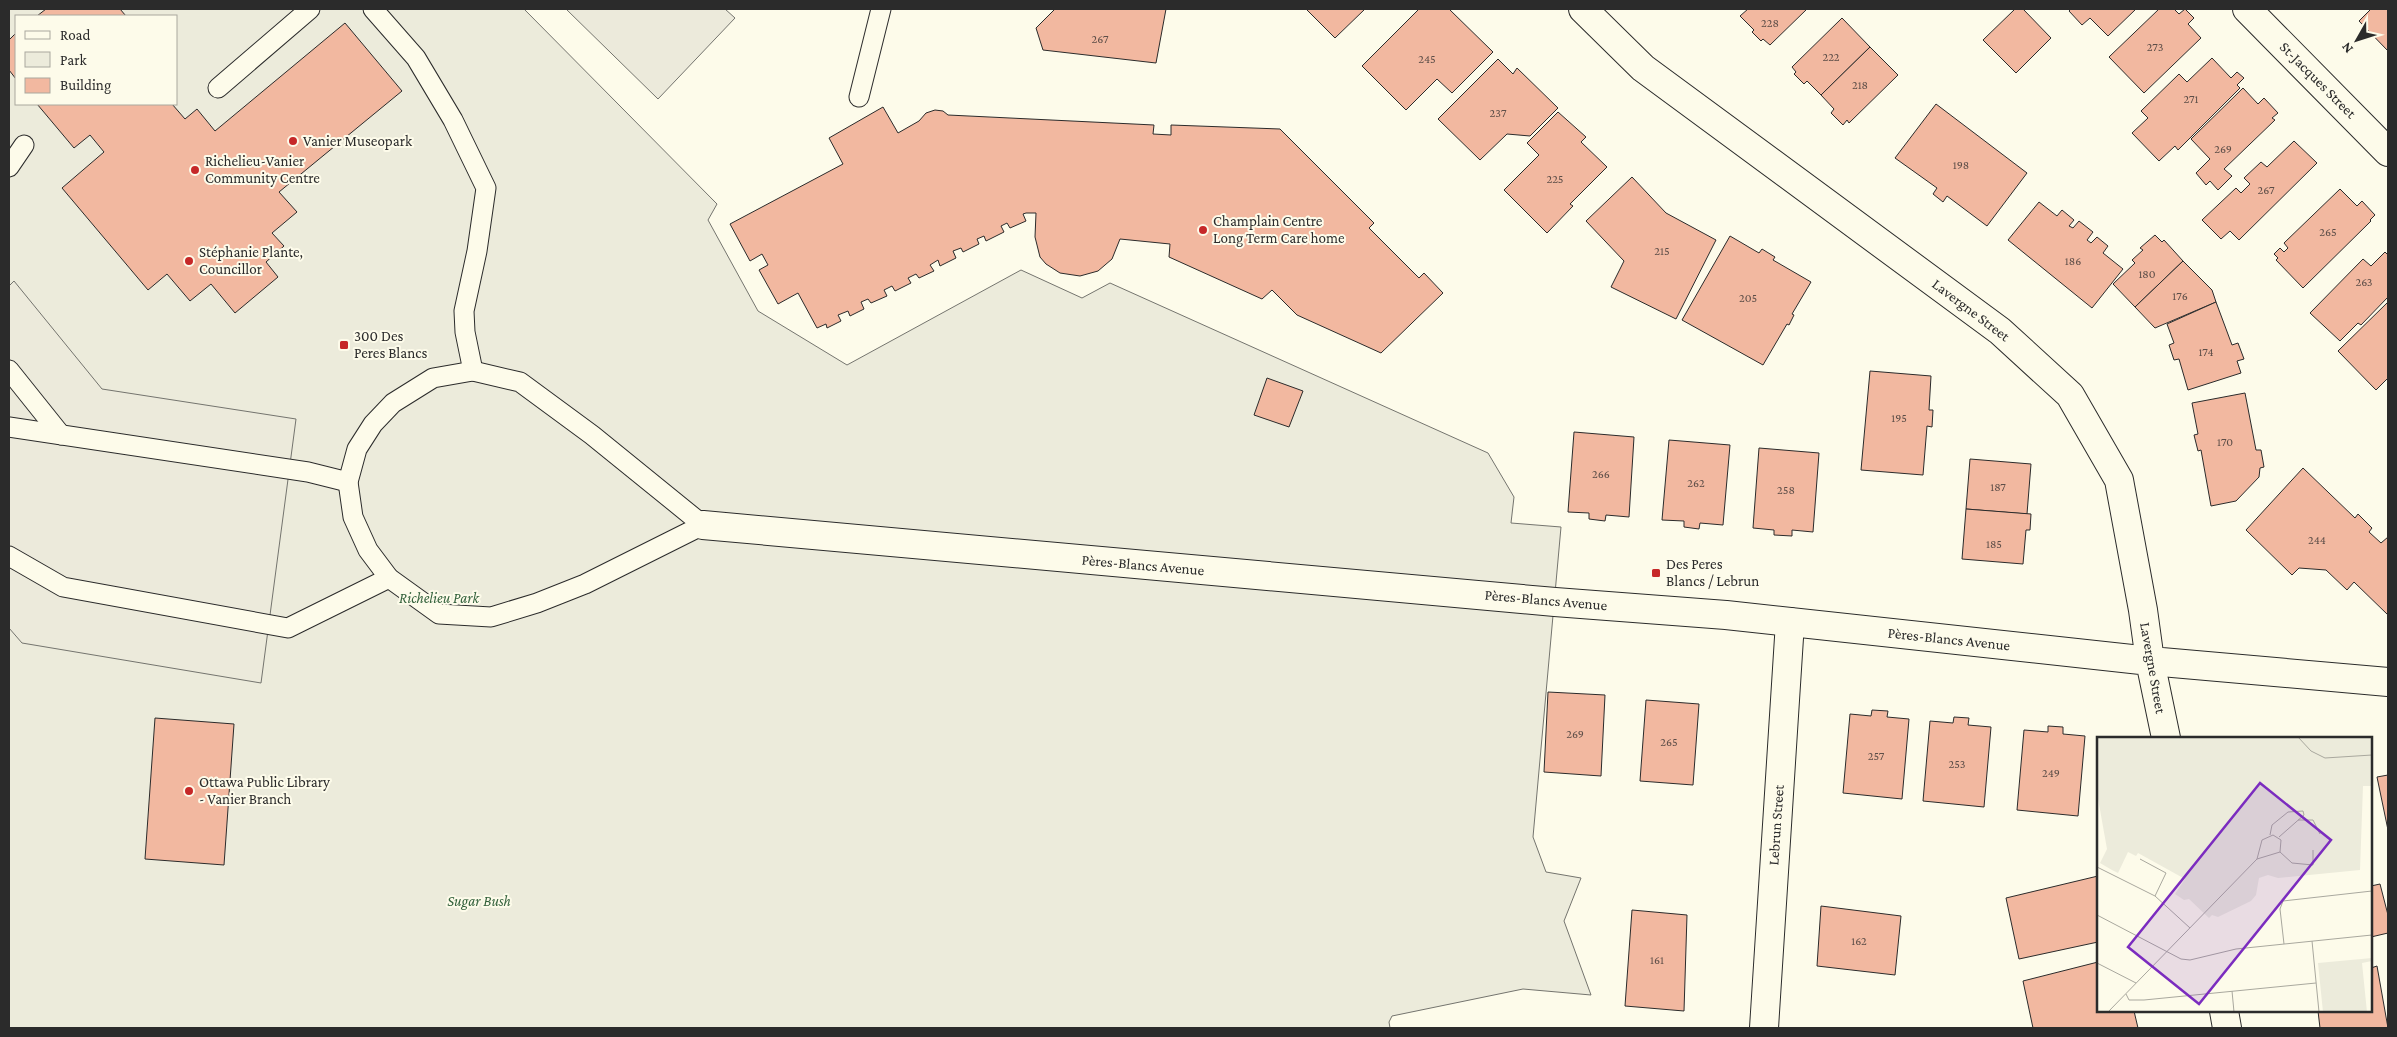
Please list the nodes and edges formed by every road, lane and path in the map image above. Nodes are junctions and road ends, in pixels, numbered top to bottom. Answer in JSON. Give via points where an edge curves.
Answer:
{"nodes":[{"id":1,"x":310,"y":9,"type":"edge"},
{"id":2,"x":373,"y":9,"type":"edge"},
{"id":3,"x":881,"y":9,"type":"edge"},
{"id":4,"x":1583,"y":9,"type":"edge"},
{"id":5,"x":2247,"y":9,"type":"edge"},
{"id":6,"x":218,"y":88,"type":"dead end"},
{"id":7,"x":859,"y":97,"type":"dead end"},
{"id":8,"x":24,"y":145,"type":"dead end"},
{"id":9,"x":2388,"y":152,"type":"edge"},
{"id":10,"x":9,"y":167,"type":"edge"},
{"id":11,"x":9,"y":370,"type":"edge"},
{"id":12,"x":473,"y":371,"type":"junction"},
{"id":13,"x":9,"y":427,"type":"edge"},
{"id":14,"x":61,"y":435,"type":"junction"},
{"id":15,"x":348,"y":482,"type":"junction"},
{"id":16,"x":703,"y":525,"type":"junction"},
{"id":17,"x":9,"y":556,"type":"edge"},
{"id":18,"x":389,"y":578,"type":"junction"},
{"id":19,"x":1790,"y":622,"type":"junction"},
{"id":20,"x":2150,"y":661,"type":"junction"},
{"id":21,"x":2388,"y":682,"type":"edge"},
{"id":22,"x":2166,"y":737,"type":"edge"},
{"id":23,"x":2224,"y":1012,"type":"edge"},
{"id":24,"x":1764,"y":1028,"type":"edge"},
{"id":25,"x":2227,"y":1028,"type":"edge"}],
"edges":[{"from":1,"to":6,"type":"lane"},
{"from":2,"to":12,"type":"lane","via":[[416,58],[453,120],[486,188],[464,311]]},
{"from":3,"to":7,"type":"lane"},
{"from":4,"to":20,"type":"street","name":"Lavergne Street","via":[[1643,68],[2000,331],[2070,395],[2119,480]]},
{"from":5,"to":9,"type":"street","name":"St-Jacques Street"},
{"from":8,"to":10,"type":"lane"},
{"from":11,"to":14,"type":"lane"},
{"from":12,"to":15,"type":"lane","via":[[433,378],[393,402],[357,449]]},
{"from":12,"to":16,"type":"lane","via":[[520,382],[592,435]]},
{"from":13,"to":14,"type":"lane"},
{"from":14,"to":15,"type":"lane","via":[[308,472]]},
{"from":15,"to":18,"type":"lane","via":[[353,517],[368,550]]},
{"from":16,"to":18,"type":"lane","via":[[586,584],[491,617],[439,614]]},
{"from":16,"to":19,"type":"street","name":"Pères-Blancs Avenue"},
{"from":17,"to":18,"type":"lane","via":[[63,587],[288,628]]},
{"from":19,"to":20,"type":"street","name":"Pères-Blancs Avenue"},
{"from":19,"to":24,"type":"street","name":"Lebrun Street"},
{"from":20,"to":21,"type":"street","name":"Pères-Blancs Avenue"},
{"from":20,"to":22,"type":"street","name":"Lavergne Street"},
{"from":23,"to":25,"type":"street"}]}
